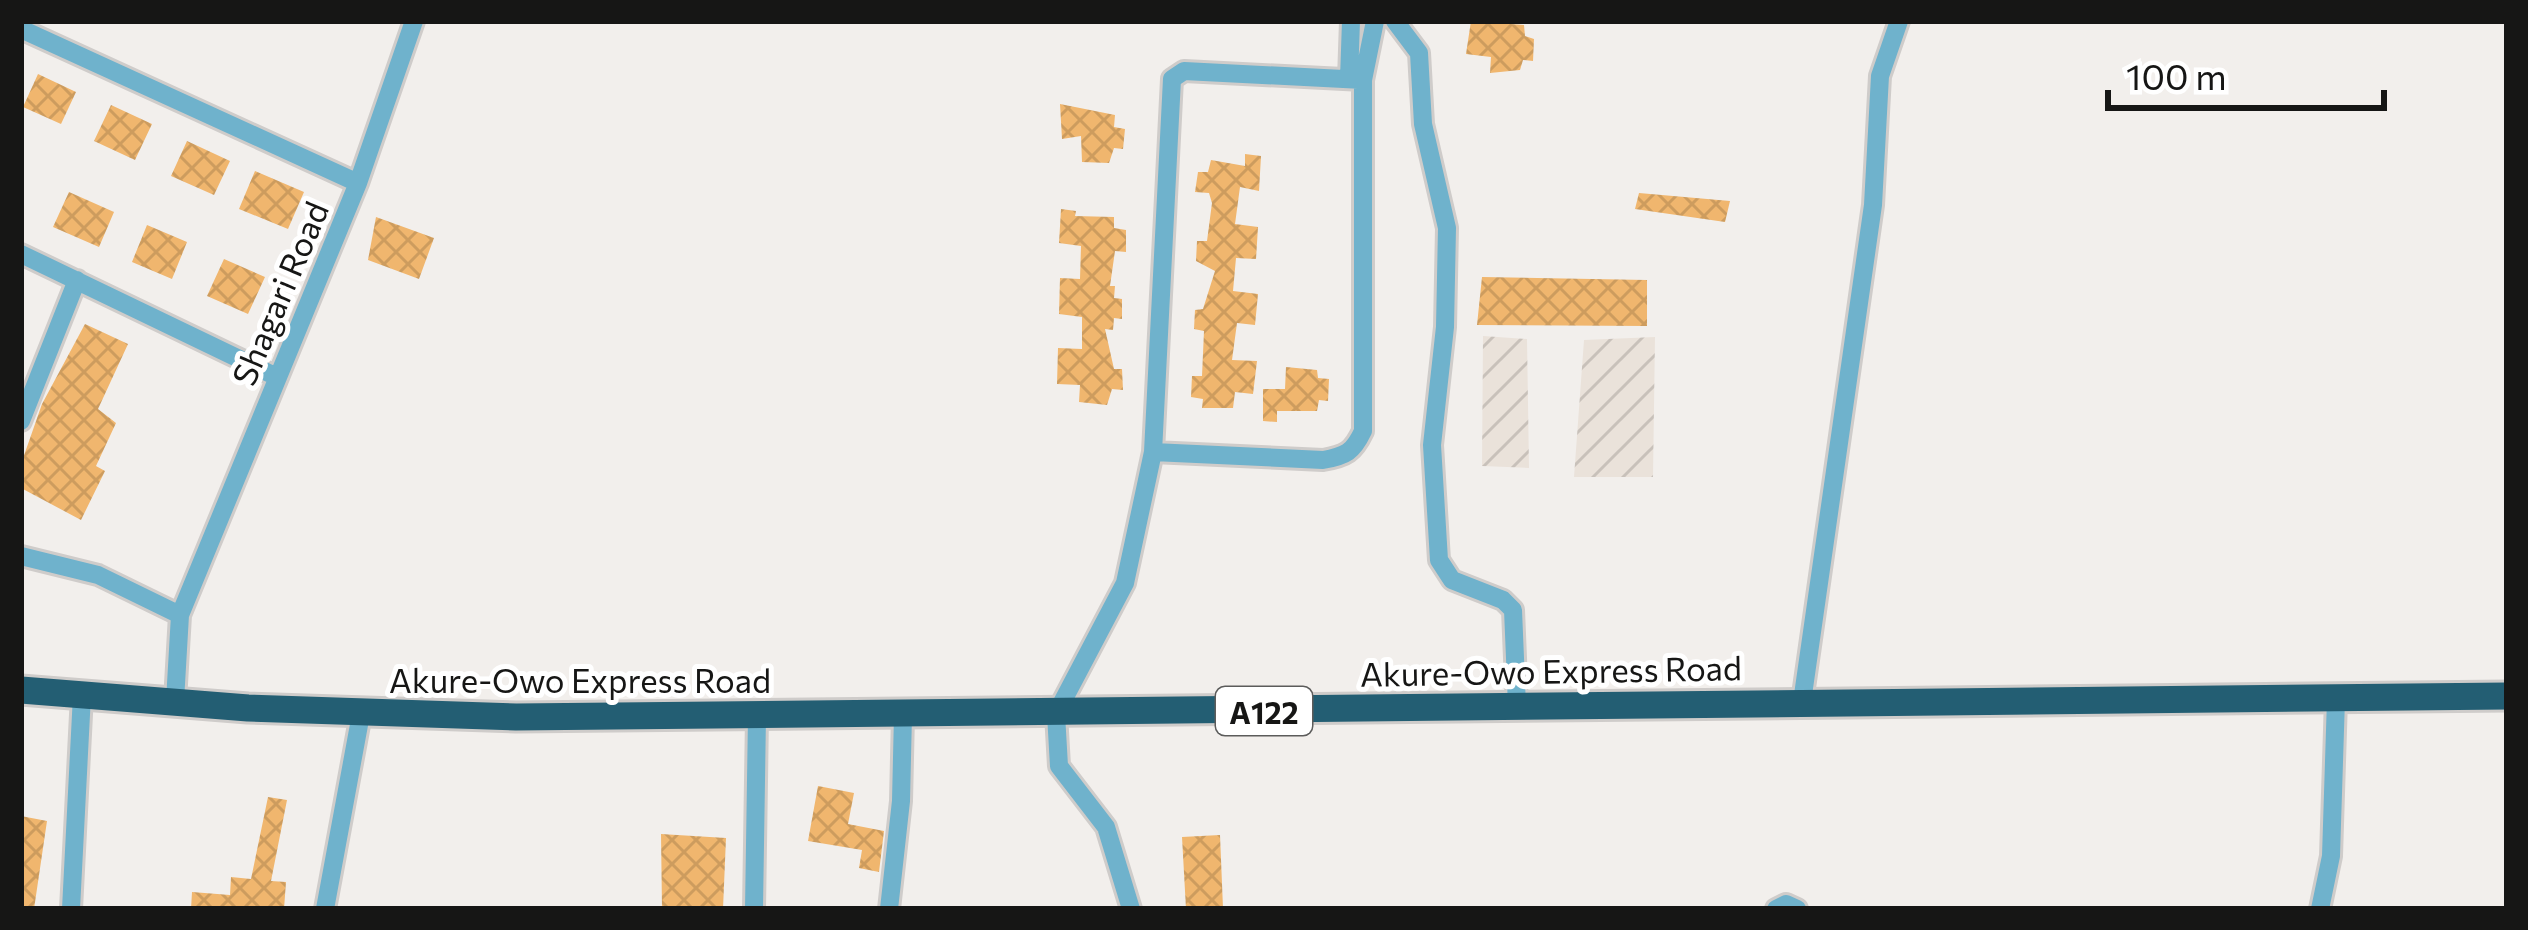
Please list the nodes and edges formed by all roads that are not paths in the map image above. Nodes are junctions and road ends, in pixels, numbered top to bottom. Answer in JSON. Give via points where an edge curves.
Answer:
{"nodes":[{"id":1,"x":414,"y":21,"type":"edge"},
{"id":2,"x":1351,"y":21,"type":"edge"},
{"id":3,"x":1375,"y":21,"type":"edge"},
{"id":4,"x":1396,"y":21,"type":"edge"},
{"id":5,"x":1899,"y":21,"type":"edge"},
{"id":6,"x":21,"y":29,"type":"edge"},
{"id":7,"x":1356,"y":80,"type":"junction"},
{"id":8,"x":358,"y":183,"type":"junction"},
{"id":9,"x":21,"y":254,"type":"edge"},
{"id":10,"x":77,"y":280,"type":"junction"},
{"id":11,"x":277,"y":376,"type":"junction"},
{"id":12,"x":21,"y":421,"type":"edge"},
{"id":13,"x":1153,"y":452,"type":"junction"},
{"id":14,"x":21,"y":556,"type":"edge"},
{"id":15,"x":180,"y":616,"type":"junction"},
{"id":16,"x":21,"y":690,"type":"edge"},
{"id":17,"x":82,"y":695,"type":"junction"},
{"id":18,"x":2507,"y":696,"type":"edge"},
{"id":19,"x":2336,"y":699,"type":"junction"},
{"id":20,"x":175,"y":701,"type":"junction"},
{"id":21,"x":1802,"y":702,"type":"junction"},
{"id":22,"x":1517,"y":706,"type":"junction"},
{"id":23,"x":361,"y":714,"type":"junction"},
{"id":24,"x":1056,"y":714,"type":"junction"},
{"id":25,"x":903,"y":715,"type":"junction"},
{"id":26,"x":757,"y":716,"type":"junction"},
{"id":27,"x":70,"y":909,"type":"edge"},
{"id":28,"x":326,"y":909,"type":"edge"},
{"id":29,"x":754,"y":909,"type":"edge"},
{"id":30,"x":889,"y":909,"type":"edge"},
{"id":31,"x":1131,"y":909,"type":"edge"},
{"id":32,"x":1776,"y":909,"type":"edge"},
{"id":33,"x":1797,"y":909,"type":"edge"},
{"id":34,"x":2320,"y":909,"type":"edge"}],
"edges":[{"from":1,"to":8,"type":"street","name":"Shagari Road"},
{"from":2,"to":7,"type":"street"},
{"from":3,"to":7,"type":"street"},
{"from":4,"to":22,"type":"street","via":[[1418,53],[1423,124],[1448,228],[1432,445],[1438,560],[1452,580],[1513,610]]},
{"from":5,"to":21,"type":"street","via":[[1880,76],[1873,205]]},
{"from":6,"to":8,"type":"street"},
{"from":7,"to":13,"type":"street","via":[[1184,71],[1172,79]]},
{"from":7,"to":13,"type":"street","via":[[1363,431],[1356,447],[1323,460]]},
{"from":8,"to":11,"type":"street","name":"Shagari Road"},
{"from":9,"to":10,"type":"street"},
{"from":10,"to":11,"type":"street"},
{"from":10,"to":12,"type":"street"},
{"from":11,"to":15,"type":"street","name":"Shagari Road"},
{"from":13,"to":24,"type":"street","via":[[1125,583]]},
{"from":14,"to":15,"type":"street","via":[[114,581]]},
{"from":15,"to":20,"type":"street","name":"Shagari Road"},
{"from":16,"to":17,"type":"highway","name":"Akure-Owo Express Road","number":"A122"},
{"from":17,"to":20,"type":"highway","name":"Akure-Owo Express Road","number":"A122"},
{"from":17,"to":27,"type":"street"},
{"from":18,"to":19,"type":"highway","name":"Akure-Owo Express Road","number":"A122"},
{"from":19,"to":21,"type":"highway","name":"Akure-Owo Express Road","number":"A122"},
{"from":19,"to":34,"type":"street","via":[[2331,856]]},
{"from":20,"to":23,"type":"highway","name":"Akure-Owo Express Road","number":"A122"},
{"from":21,"to":22,"type":"highway","name":"Akure-Owo Express Road","number":"A122"},
{"from":22,"to":24,"type":"highway","name":"Akure-Owo Express Road","number":"A122"},
{"from":23,"to":26,"type":"highway","name":"Akure-Owo Express Road","number":"A122"},
{"from":23,"to":28,"type":"street"},
{"from":24,"to":25,"type":"highway","name":"Akure-Owo Express Road","number":"A122"},
{"from":24,"to":31,"type":"street","via":[[1059,766],[1106,826]]},
{"from":25,"to":26,"type":"highway","name":"Akure-Owo Express Road","number":"A122"},
{"from":25,"to":30,"type":"street"},
{"from":26,"to":29,"type":"street"},
{"from":32,"to":33,"type":"street"}]}
